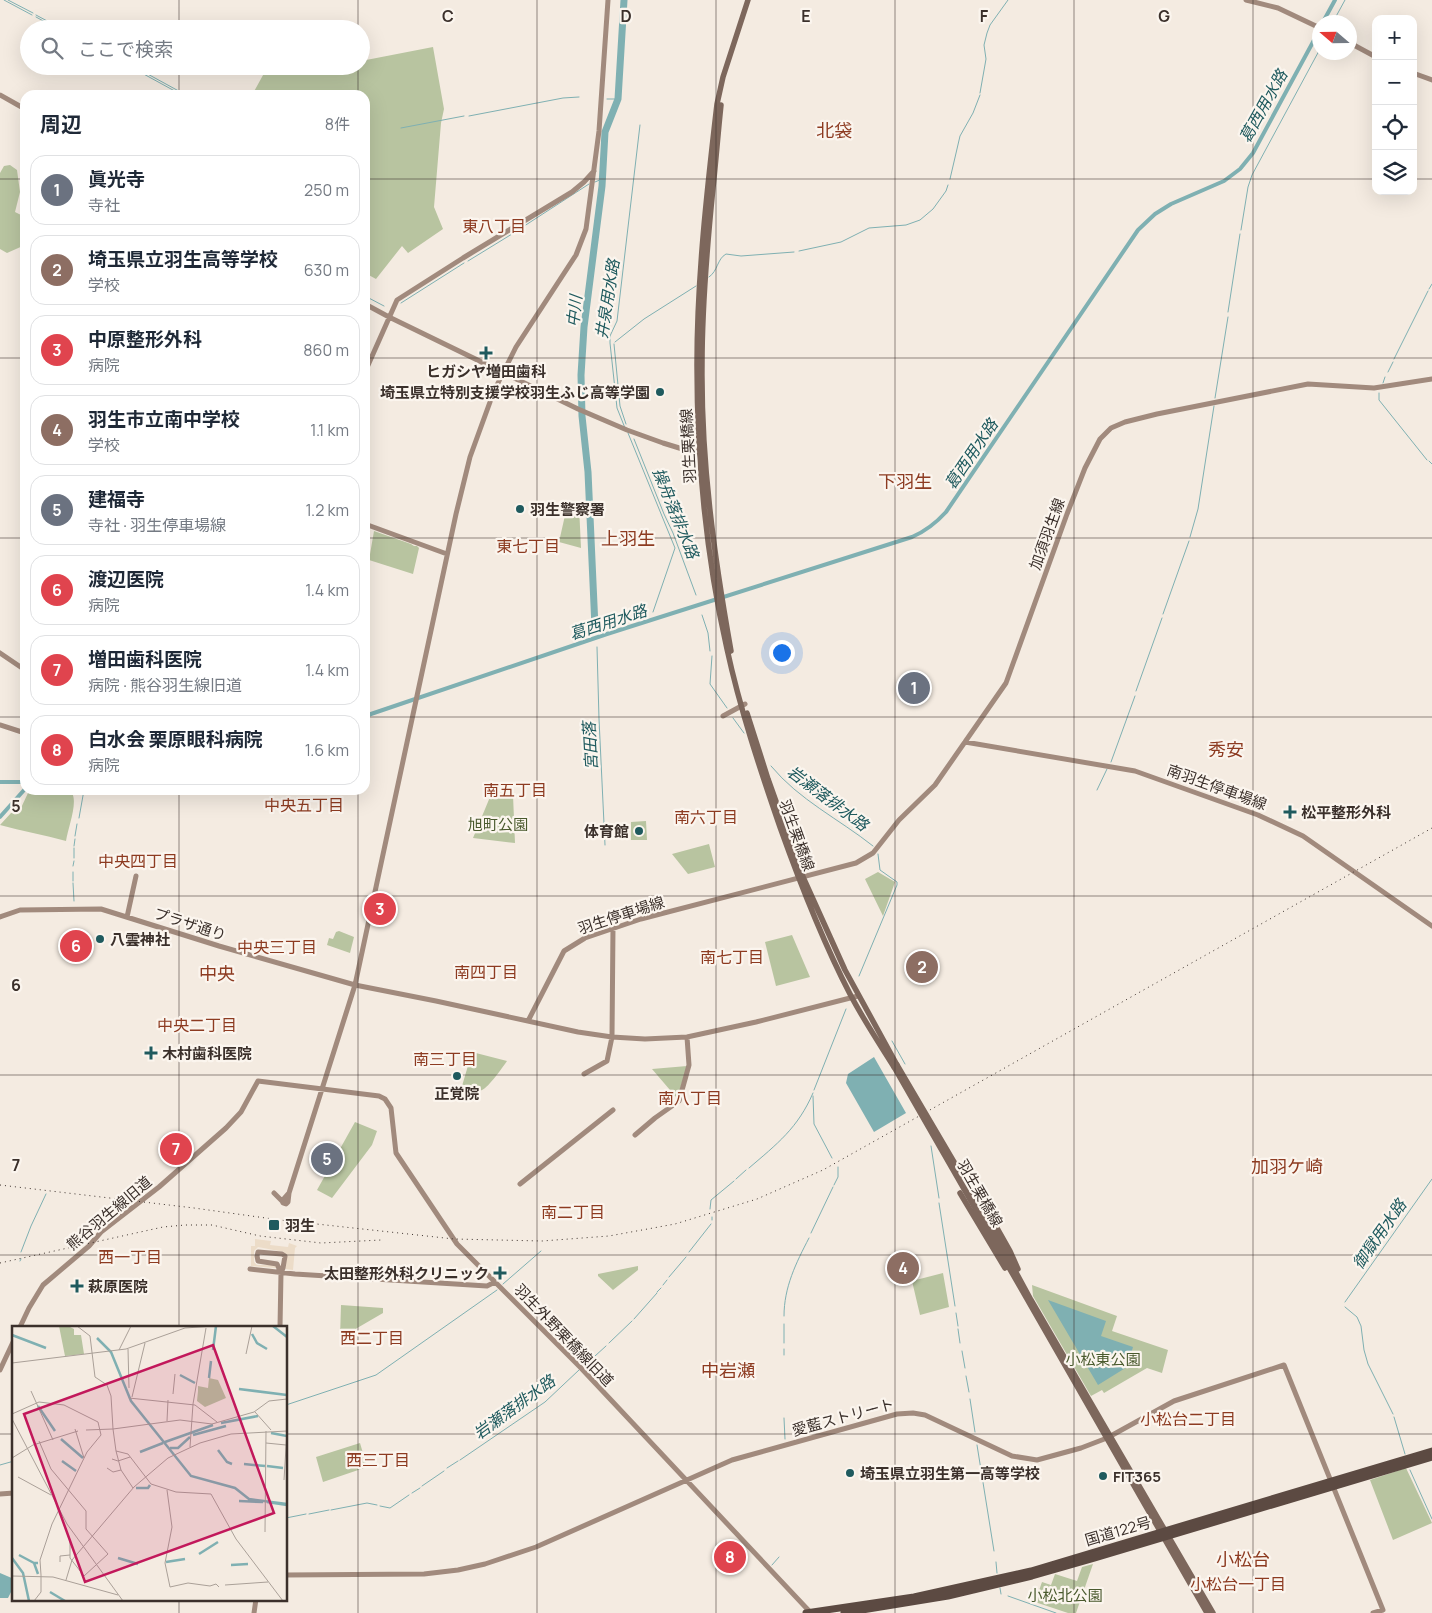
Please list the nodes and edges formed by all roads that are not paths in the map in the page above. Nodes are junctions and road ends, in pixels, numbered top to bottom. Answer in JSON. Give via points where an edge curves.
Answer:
{"nodes":[{"id":1,"x":608,"y":0,"type":"edge"},
{"id":2,"x":748,"y":0,"type":"edge"},
{"id":3,"x":751,"y":0,"type":"edge"},
{"id":4,"x":1246,"y":0,"type":"edge"},
{"id":5,"x":1312,"y":24,"type":"edge"},
{"id":6,"x":1357,"y":47,"type":"edge"},
{"id":7,"x":1372,"y":55,"type":"edge"},
{"id":8,"x":1417,"y":74,"type":"edge"},
{"id":9,"x":1432,"y":80,"type":"edge"},
{"id":10,"x":0,"y":95,"type":"edge"},
{"id":11,"x":20,"y":106,"type":"edge"},
{"id":12,"x":594,"y":172,"type":"junction"},
{"id":13,"x":370,"y":307,"type":"edge"},
{"id":14,"x":389,"y":317,"type":"junction"},
{"id":15,"x":370,"y":361,"type":"edge"},
{"id":16,"x":503,"y":372,"type":"junction"},
{"id":17,"x":1432,"y":379,"type":"edge"},
{"id":18,"x":702,"y":452,"type":"junction"},
{"id":19,"x":370,"y":526,"type":"edge"},
{"id":20,"x":447,"y":554,"type":"junction"},
{"id":21,"x":0,"y":653,"type":"edge"},
{"id":22,"x":20,"y":667,"type":"edge"},
{"id":23,"x":743,"y":705,"type":"junction"},
{"id":24,"x":724,"y":716,"type":"dead end"},
{"id":25,"x":0,"y":725,"type":"edge"},
{"id":26,"x":20,"y":731,"type":"edge"},
{"id":27,"x":965,"y":742,"type":"junction"},
{"id":28,"x":136,"y":876,"type":"dead end"},
{"id":29,"x":801,"y":878,"type":"junction"},
{"id":30,"x":127,"y":916,"type":"junction"},
{"id":31,"x":0,"y":917,"type":"edge"},
{"id":32,"x":1432,"y":926,"type":"edge"},
{"id":33,"x":613,"y":928,"type":"junction"},
{"id":34,"x":355,"y":985,"type":"junction"},
{"id":35,"x":855,"y":996,"type":"junction"},
{"id":36,"x":528,"y":1021,"type":"junction"},
{"id":37,"x":612,"y":1037,"type":"junction"},
{"id":38,"x":687,"y":1038,"type":"junction"},
{"id":39,"x":584,"y":1074,"type":"dead end"},
{"id":40,"x":321,"y":1090,"type":"junction"},
{"id":41,"x":613,"y":1110,"type":"dead end"},
{"id":42,"x":635,"y":1135,"type":"dead end"},
{"id":43,"x":520,"y":1184,"type":"dead end"},
{"id":44,"x":975,"y":1189,"type":"dead end"},
{"id":45,"x":274,"y":1193,"type":"dead end"},
{"id":46,"x":960,"y":1193,"type":"dead end"},
{"id":47,"x":250,"y":1269,"type":"dead end"},
{"id":48,"x":281,"y":1272,"type":"junction"},
{"id":49,"x":495,"y":1282,"type":"junction"},
{"id":50,"x":1030,"y":1301,"type":"junction"},
{"id":51,"x":20,"y":1326,"type":"edge"},
{"id":52,"x":280,"y":1326,"type":"edge"},
{"id":53,"x":12,"y":1344,"type":"edge"},
{"id":54,"x":0,"y":1370,"type":"edge"},
{"id":55,"x":1109,"y":1437,"type":"junction"},
{"id":56,"x":1432,"y":1451,"type":"edge"},
{"id":57,"x":1432,"y":1457,"type":"edge"},
{"id":58,"x":686,"y":1479,"type":"junction"},
{"id":59,"x":1332,"y":1484,"type":"junction"},
{"id":60,"x":1165,"y":1534,"type":"junction"},
{"id":61,"x":288,"y":1575,"type":"edge"},
{"id":62,"x":256,"y":1600,"type":"edge"},
{"id":63,"x":254,"y":1613,"type":"edge"},
{"id":64,"x":806,"y":1613,"type":"edge"},
{"id":65,"x":810,"y":1613,"type":"edge"},
{"id":66,"x":844,"y":1613,"type":"edge"},
{"id":67,"x":1207,"y":1613,"type":"edge"},
{"id":68,"x":1213,"y":1613,"type":"edge"},
{"id":69,"x":1373,"y":1613,"type":"edge"}],
"edges":[{"from":1,"to":12,"type":"street"},
{"from":2,"to":18,"type":"main road","name":"羽生栗橋線","via":[[723,77],[710,166],[697,365]]},
{"from":3,"to":18,"type":"main road","name":"羽生栗橋線","via":[[721,106],[704,300]]},
{"from":4,"to":5,"type":"street","via":[[1278,8]]},
{"from":6,"to":7,"type":"street"},
{"from":8,"to":9,"type":"street"},
{"from":10,"to":11,"type":"street"},
{"from":12,"to":14,"type":"street","via":[[572,192],[402,297]]},
{"from":12,"to":16,"type":"street","via":[[586,229],[576,255]]},
{"from":13,"to":14,"type":"street"},
{"from":14,"to":15,"type":"street"},
{"from":14,"to":16,"type":"street"},
{"from":16,"to":18,"type":"street","via":[[627,430]]},
{"from":16,"to":20,"type":"street","via":[[470,457]]},
{"from":17,"to":27,"type":"street","name":"加須羽生線","via":[[1374,388],[1308,384],[1157,414],[1110,428],[1100,439],[1081,477],[1006,683]]},
{"from":18,"to":23,"type":"main road","name":"羽生栗橋線","via":[[705,513],[718,607]]},
{"from":19,"to":20,"type":"street"},
{"from":20,"to":34,"type":"street"},
{"from":21,"to":22,"type":"street"},
{"from":23,"to":24,"type":"street"},
{"from":23,"to":29,"type":"main road","name":"羽生栗橋線"},
{"from":25,"to":26,"type":"street"},
{"from":27,"to":29,"type":"street","name":"加須羽生線","via":[[935,785],[899,820],[873,853],[856,863]]},
{"from":27,"to":32,"type":"street","name":"南羽生停車場線","via":[[1135,771],[1258,815],[1303,836]]},
{"from":28,"to":30,"type":"street"},
{"from":29,"to":33,"type":"street","name":"羽生停車場線"},
{"from":29,"to":35,"type":"main road","name":"羽生栗橋線"},
{"from":30,"to":31,"type":"street","name":"プラザ通り","via":[[101,909],[75,909],[20,910]]},
{"from":30,"to":34,"type":"street","name":"プラザ通り"},
{"from":33,"to":36,"type":"street","name":"羽生停車場線","via":[[564,950]]},
{"from":33,"to":37,"type":"street"},
{"from":34,"to":36,"type":"street"},
{"from":34,"to":40,"type":"street"},
{"from":35,"to":38,"type":"street"},
{"from":35,"to":50,"type":"main road","name":"羽生栗橋線","bridge":true},
{"from":36,"to":37,"type":"street"},
{"from":37,"to":38,"type":"street"},
{"from":37,"to":39,"type":"street","via":[[607,1061]]},
{"from":38,"to":42,"type":"street","via":[[688,1065],[680,1099]]},
{"from":40,"to":45,"type":"street","via":[[288,1203],[284,1204]]},
{"from":40,"to":49,"type":"street","name":"羽生外野栗橋線旧道","via":[[385,1099],[391,1108],[396,1153],[457,1244]]},
{"from":40,"to":51,"type":"street","name":"熊谷羽生線旧道","via":[[258,1081],[241,1112],[226,1128],[42,1285]]},
{"from":41,"to":43,"type":"street"},
{"from":44,"to":50,"type":"main road","via":[[1010,1251]]},
{"from":46,"to":50,"type":"main road","via":[[996,1254]]},
{"from":47,"to":48,"type":"street"},
{"from":48,"to":48,"type":"street","via":[[277,1264],[258,1261],[258,1252],[284,1255]]},
{"from":48,"to":49,"type":"street","via":[[487,1286]]},
{"from":48,"to":52,"type":"street"},
{"from":49,"to":58,"type":"street","name":"羽生外野栗橋線旧道"},
{"from":50,"to":55,"type":"main road","name":"羽生栗橋線"},
{"from":53,"to":54,"type":"street"},
{"from":55,"to":58,"type":"street","name":"愛藍ストリート","via":[[1037,1460],[1020,1458],[926,1415],[897,1414],[732,1460]]},
{"from":55,"to":59,"type":"street","name":"愛藍ストリート","via":[[1174,1401],[1284,1365]]},
{"from":55,"to":60,"type":"main road","name":"羽生栗橋線"},
{"from":56,"to":59,"type":"highway","name":"国道122号"},
{"from":57,"to":59,"type":"highway","name":"国道122号"},
{"from":58,"to":61,"type":"street","name":"愛藍ストリート","via":[[536,1547],[468,1568],[424,1574]]},
{"from":58,"to":65,"type":"street","name":"羽生外野栗橋線旧道"},
{"from":59,"to":60,"type":"highway","name":"国道122号"},
{"from":59,"to":69,"type":"street","via":[[1383,1610]]},
{"from":60,"to":65,"type":"highway","name":"国道122号","via":[[947,1591]]},
{"from":60,"to":66,"type":"highway","name":"国道122号","via":[[1001,1584]]},
{"from":60,"to":67,"type":"main road"},
{"from":60,"to":68,"type":"main road"},
{"from":62,"to":63,"type":"street"},
{"from":64,"to":65,"type":"highway","name":"国道122号"}]}
